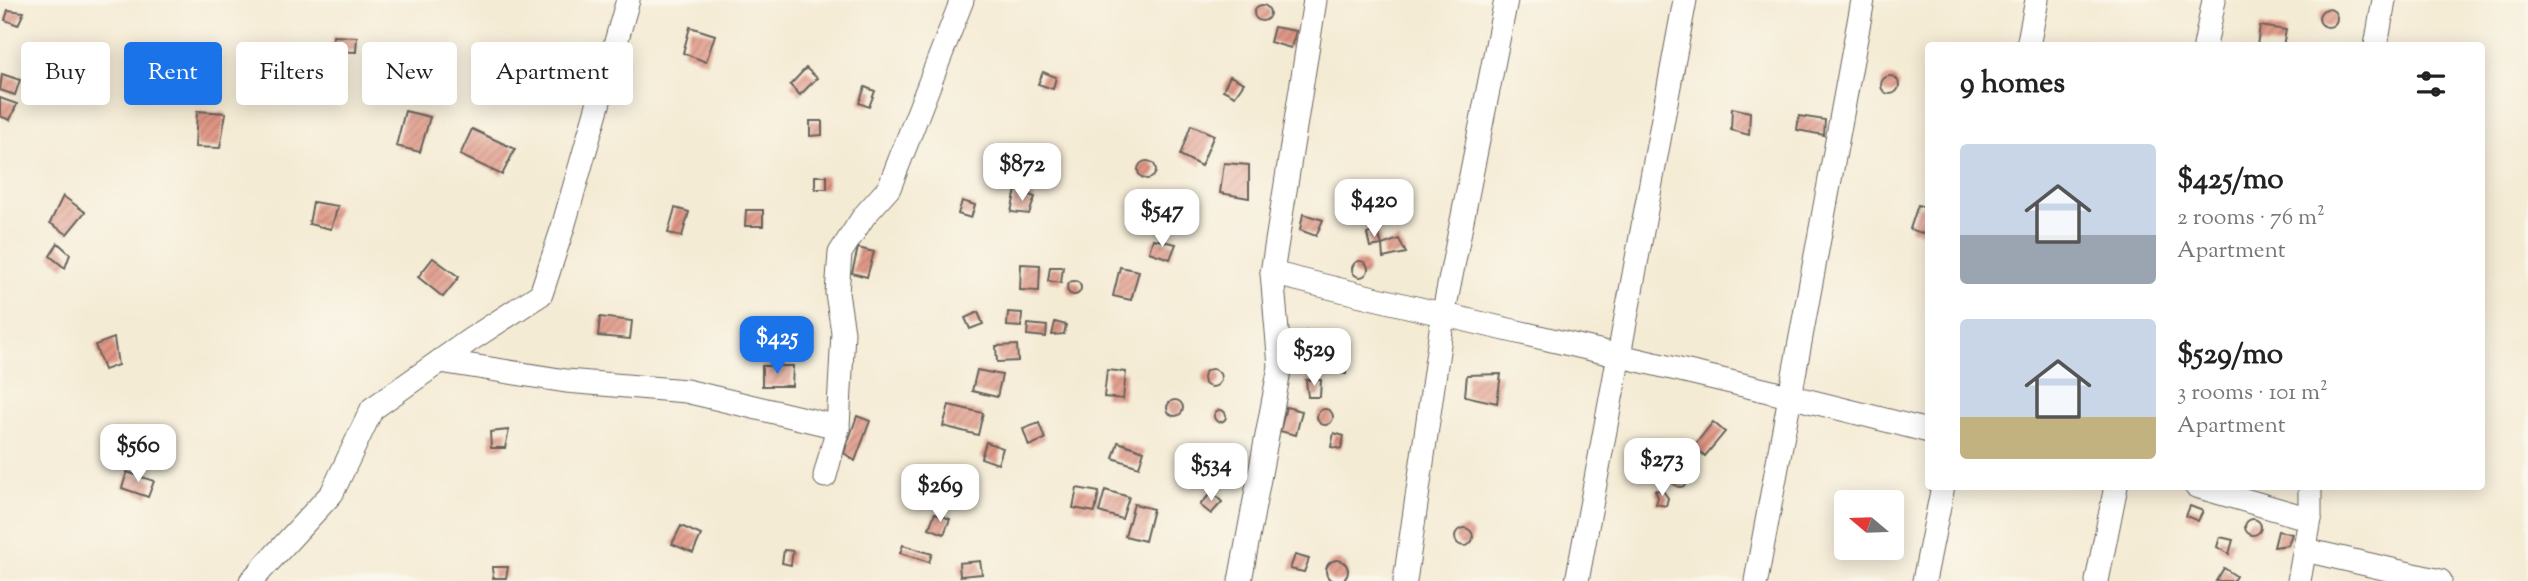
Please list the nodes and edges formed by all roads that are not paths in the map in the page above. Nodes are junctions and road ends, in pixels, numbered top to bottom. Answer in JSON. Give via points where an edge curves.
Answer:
{"nodes":[{"id":1,"x":628,"y":0,"type":"edge"},
{"id":2,"x":962,"y":0,"type":"edge"},
{"id":3,"x":1315,"y":0,"type":"edge"},
{"id":4,"x":1506,"y":0,"type":"edge"},
{"id":5,"x":1685,"y":0,"type":"edge"},
{"id":6,"x":1863,"y":0,"type":"edge"},
{"id":7,"x":2037,"y":0,"type":"edge"},
{"id":8,"x":2214,"y":0,"type":"edge"},
{"id":9,"x":2384,"y":0,"type":"edge"},
{"id":10,"x":2029,"y":42,"type":"edge"},
{"id":11,"x":2206,"y":42,"type":"edge"},
{"id":12,"x":2377,"y":42,"type":"edge"},
{"id":13,"x":1272,"y":273,"type":"junction"},
{"id":14,"x":1443,"y":316,"type":"junction"},
{"id":15,"x":1619,"y":355,"type":"junction"},
{"id":16,"x":440,"y":361,"type":"junction"},
{"id":17,"x":1791,"y":395,"type":"junction"},
{"id":18,"x":838,"y":426,"type":"junction"},
{"id":19,"x":1925,"y":430,"type":"edge"},
{"id":20,"x":825,"y":476,"type":"dead end"},
{"id":21,"x":1942,"y":490,"type":"edge"},
{"id":22,"x":2115,"y":490,"type":"edge"},
{"id":23,"x":2210,"y":490,"type":"edge"},
{"id":24,"x":2310,"y":490,"type":"edge"},
{"id":25,"x":2310,"y":519,"type":"junction"},
{"id":26,"x":2305,"y":550,"type":"junction"},
{"id":27,"x":251,"y":581,"type":"edge"},
{"id":28,"x":1240,"y":581,"type":"edge"},
{"id":29,"x":1405,"y":581,"type":"edge"},
{"id":30,"x":1577,"y":581,"type":"edge"},
{"id":31,"x":1756,"y":581,"type":"edge"},
{"id":32,"x":1924,"y":581,"type":"edge"},
{"id":33,"x":2097,"y":581,"type":"edge"},
{"id":34,"x":2299,"y":581,"type":"edge"},
{"id":35,"x":2440,"y":581,"type":"edge"}],
"edges":[{"from":1,"to":16,"type":"street","via":[[541,294]]},
{"from":2,"to":18,"type":"street","via":[[889,188],[840,253],[837,293],[843,332]]},
{"from":3,"to":13,"type":"street"},
{"from":4,"to":14,"type":"street"},
{"from":5,"to":15,"type":"street"},
{"from":6,"to":17,"type":"street"},
{"from":7,"to":10,"type":"street"},
{"from":8,"to":11,"type":"street"},
{"from":9,"to":12,"type":"street"},
{"from":13,"to":14,"type":"street"},
{"from":13,"to":28,"type":"street","via":[[1280,366]]},
{"from":14,"to":15,"type":"street"},
{"from":14,"to":29,"type":"street"},
{"from":15,"to":17,"type":"street"},
{"from":15,"to":30,"type":"street"},
{"from":16,"to":18,"type":"street","via":[[566,381],[686,391]]},
{"from":16,"to":27,"type":"street","via":[[372,409],[332,493]]},
{"from":17,"to":19,"type":"street"},
{"from":17,"to":31,"type":"street"},
{"from":18,"to":20,"type":"street"},
{"from":21,"to":32,"type":"street"},
{"from":22,"to":33,"type":"street"},
{"from":23,"to":25,"type":"street"},
{"from":24,"to":25,"type":"street"},
{"from":25,"to":26,"type":"street"},
{"from":26,"to":34,"type":"street"},
{"from":26,"to":35,"type":"street"}]}
